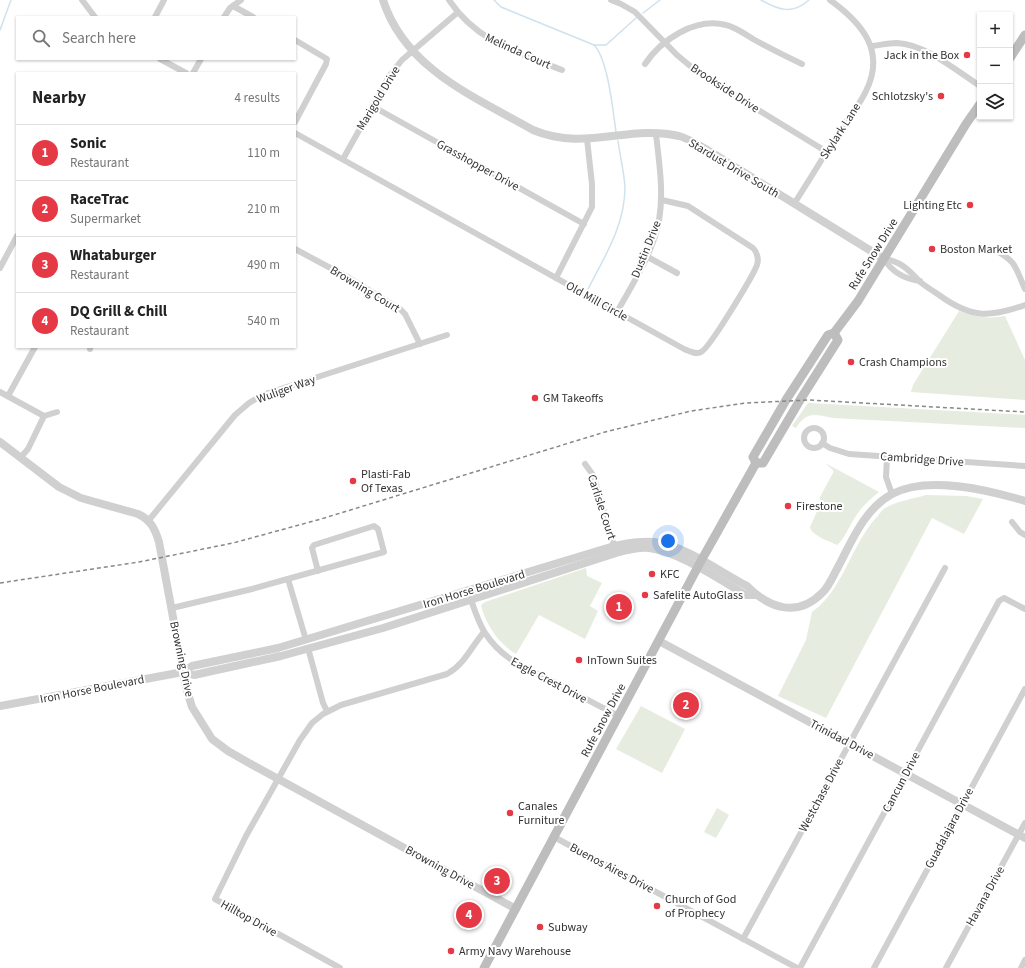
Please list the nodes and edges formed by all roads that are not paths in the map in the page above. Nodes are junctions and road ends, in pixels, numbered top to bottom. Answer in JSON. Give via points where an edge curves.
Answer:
{"nodes":[{"id":1,"x":82,"y":0,"type":"edge"},
{"id":2,"x":164,"y":0,"type":"edge"},
{"id":3,"x":240,"y":0,"type":"edge"},
{"id":4,"x":383,"y":0,"type":"edge"},
{"id":5,"x":449,"y":0,"type":"edge"},
{"id":6,"x":611,"y":0,"type":"edge"},
{"id":7,"x":830,"y":0,"type":"edge"},
{"id":8,"x":233,"y":6,"type":"junction"},
{"id":9,"x":457,"y":13,"type":"junction"},
{"id":10,"x":94,"y":16,"type":"edge"},
{"id":11,"x":156,"y":16,"type":"edge"},
{"id":12,"x":225,"y":16,"type":"edge"},
{"id":13,"x":251,"y":16,"type":"edge"},
{"id":14,"x":1025,"y":35,"type":"edge"},
{"id":15,"x":296,"y":41,"type":"edge"},
{"id":16,"x":664,"y":41,"type":"junction"},
{"id":17,"x":872,"y":46,"type":"junction"},
{"id":18,"x":412,"y":51,"type":"junction"},
{"id":19,"x":1013,"y":53,"type":"edge"},
{"id":20,"x":162,"y":60,"type":"edge"},
{"id":21,"x":200,"y":60,"type":"edge"},
{"id":22,"x":645,"y":64,"type":"dead end"},
{"id":23,"x":802,"y":64,"type":"dead end"},
{"id":24,"x":562,"y":70,"type":"dead end"},
{"id":25,"x":184,"y":72,"type":"edge"},
{"id":26,"x":194,"y":72,"type":"edge"},
{"id":27,"x":977,"y":84,"type":"edge"},
{"id":28,"x":372,"y":106,"type":"junction"},
{"id":29,"x":977,"y":108,"type":"edge"},
{"id":30,"x":296,"y":120,"type":"edge"},
{"id":31,"x":296,"y":134,"type":"edge"},
{"id":32,"x":656,"y":134,"type":"junction"},
{"id":33,"x":587,"y":139,"type":"junction"},
{"id":34,"x":827,"y":152,"type":"junction"},
{"id":35,"x":342,"y":159,"type":"junction"},
{"id":36,"x":662,"y":200,"type":"junction"},
{"id":37,"x":794,"y":204,"type":"junction"},
{"id":38,"x":584,"y":224,"type":"junction"},
{"id":39,"x":16,"y":238,"type":"edge"},
{"id":40,"x":296,"y":250,"type":"edge"},
{"id":41,"x":996,"y":251,"type":"dead end"},
{"id":42,"x":646,"y":256,"type":"junction"},
{"id":43,"x":884,"y":259,"type":"junction"},
{"id":44,"x":0,"y":268,"type":"edge"},
{"id":45,"x":678,"y":274,"type":"dead end"},
{"id":46,"x":556,"y":278,"type":"junction"},
{"id":47,"x":1025,"y":290,"type":"edge"},
{"id":48,"x":1025,"y":305,"type":"edge"},
{"id":49,"x":618,"y":312,"type":"junction"},
{"id":50,"x":447,"y":335,"type":"dead end"},
{"id":51,"x":420,"y":344,"type":"junction"},
{"id":52,"x":34,"y":348,"type":"edge"},
{"id":53,"x":0,"y":392,"type":"edge"},
{"id":54,"x":8,"y":396,"type":"junction"},
{"id":55,"x":58,"y":412,"type":"dead end"},
{"id":56,"x":44,"y":416,"type":"junction"},
{"id":57,"x":0,"y":442,"type":"edge"},
{"id":58,"x":822,"y":443,"type":"dead end"},
{"id":59,"x":21,"y":457,"type":"junction"},
{"id":60,"x":887,"y":457,"type":"junction"},
{"id":61,"x":585,"y":464,"type":"dead end"},
{"id":62,"x":1025,"y":466,"type":"edge"},
{"id":63,"x":892,"y":494,"type":"junction"},
{"id":64,"x":1025,"y":501,"type":"edge"},
{"id":65,"x":149,"y":520,"type":"junction"},
{"id":66,"x":1012,"y":522,"type":"dead end"},
{"id":67,"x":1025,"y":535,"type":"edge"},
{"id":68,"x":615,"y":549,"type":"junction"},
{"id":69,"x":700,"y":564,"type":"junction"},
{"id":70,"x":946,"y":568,"type":"dead end"},
{"id":71,"x":318,"y":571,"type":"junction"},
{"id":72,"x":288,"y":579,"type":"junction"},
{"id":73,"x":468,"y":591,"type":"junction"},
{"id":74,"x":471,"y":600,"type":"junction"},
{"id":75,"x":172,"y":608,"type":"junction"},
{"id":76,"x":1025,"y":609,"type":"edge"},
{"id":77,"x":484,"y":632,"type":"junction"},
{"id":78,"x":659,"y":641,"type":"junction"},
{"id":79,"x":307,"y":644,"type":"junction"},
{"id":80,"x":183,"y":672,"type":"junction"},
{"id":81,"x":1025,"y":689,"type":"edge"},
{"id":82,"x":0,"y":706,"type":"edge"},
{"id":83,"x":327,"y":711,"type":"junction"},
{"id":84,"x":618,"y":716,"type":"junction"},
{"id":85,"x":849,"y":743,"type":"junction"},
{"id":86,"x":906,"y":774,"type":"junction"},
{"id":87,"x":278,"y":778,"type":"junction"},
{"id":88,"x":962,"y":804,"type":"junction"},
{"id":89,"x":1025,"y":823,"type":"edge"},
{"id":90,"x":1022,"y":836,"type":"edge"},
{"id":91,"x":554,"y":837,"type":"junction"},
{"id":92,"x":516,"y":908,"type":"junction"},
{"id":93,"x":743,"y":939,"type":"junction"},
{"id":94,"x":1025,"y":960,"type":"edge"},
{"id":95,"x":340,"y":968,"type":"edge"},
{"id":96,"x":484,"y":968,"type":"edge"},
{"id":97,"x":797,"y":968,"type":"edge"},
{"id":98,"x":800,"y":968,"type":"edge"},
{"id":99,"x":874,"y":968,"type":"edge"},
{"id":100,"x":946,"y":968,"type":"edge"},
{"id":101,"x":1021,"y":968,"type":"edge"}],
"edges":[{"from":1,"to":10,"type":"street"},
{"from":2,"to":11,"type":"street"},
{"from":3,"to":8,"type":"street"},
{"from":4,"to":18,"type":"street","name":"Stardust Drive South","via":[[401,38]]},
{"from":5,"to":9,"type":"street","name":"Melinda Court"},
{"from":6,"to":16,"type":"street","name":"Brookside Drive","via":[[635,12]]},
{"from":7,"to":17,"type":"street","name":"Skylark Lane","via":[[852,18]]},
{"from":8,"to":12,"type":"street"},
{"from":8,"to":13,"type":"street"},
{"from":9,"to":18,"type":"street","name":"Marigold Drive"},
{"from":9,"to":24,"type":"street","name":"Melinda Court","via":[[477,32],[491,40]]},
{"from":14,"to":19,"type":"main road"},
{"from":15,"to":30,"type":"street","via":[[327,59]]},
{"from":16,"to":22,"type":"street"},
{"from":16,"to":23,"type":"street","via":[[678,33],[717,23],[727,25]]},
{"from":16,"to":34,"type":"street","name":"Brookside Drive","via":[[701,75]]},
{"from":17,"to":27,"type":"street","via":[[897,43],[918,48]]},
{"from":17,"to":34,"type":"street","name":"Skylark Lane","via":[[874,68],[866,92]]},
{"from":18,"to":28,"type":"street","name":"Marigold Drive","via":[[390,75]]},
{"from":18,"to":33,"type":"street","name":"Stardust Drive South","via":[[454,85],[533,130],[555,138]]},
{"from":20,"to":25,"type":"street"},
{"from":21,"to":26,"type":"street"},
{"from":28,"to":35,"type":"street","name":"Marigold Drive"},
{"from":28,"to":38,"type":"street","name":"Grasshopper Drive"},
{"from":29,"to":43,"type":"main road","name":"Rufe Snow Drive"},
{"from":31,"to":35,"type":"street","name":"Old Mill Circle"},
{"from":32,"to":33,"type":"street","name":"Stardust Drive South"},
{"from":32,"to":36,"type":"street","name":"Dustin Drive"},
{"from":32,"to":37,"type":"street","name":"Stardust Drive South","via":[[679,136],[688,140]]},
{"from":33,"to":38,"type":"street","via":[[593,201]]},
{"from":34,"to":37,"type":"street","name":"Skylark Lane"},
{"from":35,"to":46,"type":"street","name":"Old Mill Circle"},
{"from":36,"to":42,"type":"street","name":"Dustin Drive","via":[[659,221]]},
{"from":36,"to":49,"type":"street","name":"Old Mill Circle","via":[[688,206],[754,248],[758,256],[757,264],[703,352],[697,354],[684,349]]},
{"from":37,"to":43,"type":"street","name":"Stardust Drive South"},
{"from":38,"to":46,"type":"street"},
{"from":39,"to":44,"type":"street"},
{"from":40,"to":51,"type":"street","name":"Browning Court","via":[[400,309]]},
{"from":41,"to":47,"type":"street","via":[[1008,257],[1014,264]]},
{"from":42,"to":45,"type":"street"},
{"from":42,"to":49,"type":"street","name":"Dustin Drive"},
{"from":43,"to":48,"type":"street","via":[[896,261],[946,300],[972,313],[995,314]]},
{"from":43,"to":69,"type":"main road","name":"Rufe Snow Drive","via":[[858,301],[834,333],[828,335],[778,413],[753,457],[756,463]]},
{"from":46,"to":49,"type":"street","name":"Old Mill Circle"},
{"from":50,"to":51,"type":"street","name":"Wuliger Way"},
{"from":51,"to":65,"type":"street","name":"Wuliger Way","via":[[255,399],[235,415]]},
{"from":52,"to":54,"type":"street"},
{"from":53,"to":54,"type":"street"},
{"from":54,"to":56,"type":"street"},
{"from":55,"to":56,"type":"street"},
{"from":56,"to":59,"type":"street","via":[[28,449]]},
{"from":57,"to":59,"type":"street"},
{"from":58,"to":60,"type":"street","name":"Cambridge Drive","via":[[849,454]]},
{"from":59,"to":65,"type":"street","via":[[59,487],[81,498],[138,514]]},
{"from":60,"to":62,"type":"street","name":"Cambridge Drive"},
{"from":60,"to":63,"type":"street","via":[[886,477]]},
{"from":61,"to":68,"type":"street","name":"Carlisle Court","via":[[593,475]]},
{"from":63,"to":64,"type":"street","name":"Iron Horse Boulevard","via":[[907,487],[925,484],[982,490]]},
{"from":63,"to":69,"type":"street","name":"Iron Horse Boulevard","via":[[881,500],[859,528],[824,592],[801,608],[786,609],[756,595],[746,595]]},
{"from":65,"to":75,"type":"street","name":"Browning Drive","via":[[159,542]]},
{"from":66,"to":67,"type":"street"},
{"from":68,"to":69,"type":"street","name":"Iron Horse Boulevard","via":[[660,550]]},
{"from":68,"to":73,"type":"street","name":"Iron Horse Boulevard"},
{"from":68,"to":74,"type":"street","name":"Iron Horse Boulevard"},
{"from":69,"to":78,"type":"main road","name":"Rufe Snow Drive"},
{"from":70,"to":85,"type":"street","name":"Westchase Drive"},
{"from":71,"to":71,"type":"street","via":[[384,552],[378,529],[374,526],[314,545],[312,548]]},
{"from":71,"to":72,"type":"street"},
{"from":72,"to":75,"type":"street"},
{"from":72,"to":79,"type":"street"},
{"from":73,"to":74,"type":"street","name":"Eagle Crest Drive"},
{"from":73,"to":79,"type":"street","name":"Iron Horse Boulevard"},
{"from":74,"to":77,"type":"street","name":"Eagle Crest Drive"},
{"from":74,"to":79,"type":"street","name":"Iron Horse Boulevard","via":[[383,628]]},
{"from":75,"to":80,"type":"street","name":"Browning Drive"},
{"from":76,"to":86,"type":"street","name":"Cancun Drive","via":[[1004,598],[999,601]]},
{"from":77,"to":83,"type":"street","via":[[463,663],[447,674]]},
{"from":77,"to":84,"type":"street","name":"Eagle Crest Drive","via":[[498,650],[514,663]]},
{"from":78,"to":84,"type":"main road","name":"Rufe Snow Drive"},
{"from":78,"to":85,"type":"street","name":"Trinidad Drive"},
{"from":79,"to":80,"type":"street","name":"Iron Horse Boulevard","via":[[192,666]]},
{"from":79,"to":83,"type":"street","via":[[322,703]]},
{"from":80,"to":82,"type":"street","name":"Iron Horse Boulevard"},
{"from":80,"to":87,"type":"street","name":"Browning Drive","via":[[192,707],[212,739],[228,751]]},
{"from":81,"to":88,"type":"street","name":"Guadalajara Drive"},
{"from":83,"to":87,"type":"street","via":[[312,723]]},
{"from":84,"to":91,"type":"main road","name":"Rufe Snow Drive"},
{"from":85,"to":86,"type":"street","name":"Trinidad Drive"},
{"from":85,"to":93,"type":"street","name":"Westchase Drive"},
{"from":86,"to":88,"type":"street","name":"Trinidad Drive"},
{"from":86,"to":98,"type":"street","name":"Cancun Drive"},
{"from":87,"to":92,"type":"street","name":"Browning Drive"},
{"from":87,"to":95,"type":"street","name":"Hilltop Drive","via":[[215,899]]},
{"from":88,"to":90,"type":"street","name":"Trinidad Drive"},
{"from":88,"to":99,"type":"street","name":"Guadalajara Drive"},
{"from":89,"to":90,"type":"street","name":"Havana Drive"},
{"from":90,"to":100,"type":"street","name":"Havana Drive"},
{"from":91,"to":92,"type":"main road","name":"Rufe Snow Drive"},
{"from":91,"to":93,"type":"street","name":"Buenos Aires Drive"},
{"from":92,"to":96,"type":"main road","name":"Rufe Snow Drive"},
{"from":93,"to":97,"type":"street","name":"Buenos Aires Drive"},
{"from":94,"to":101,"type":"street"}]}
